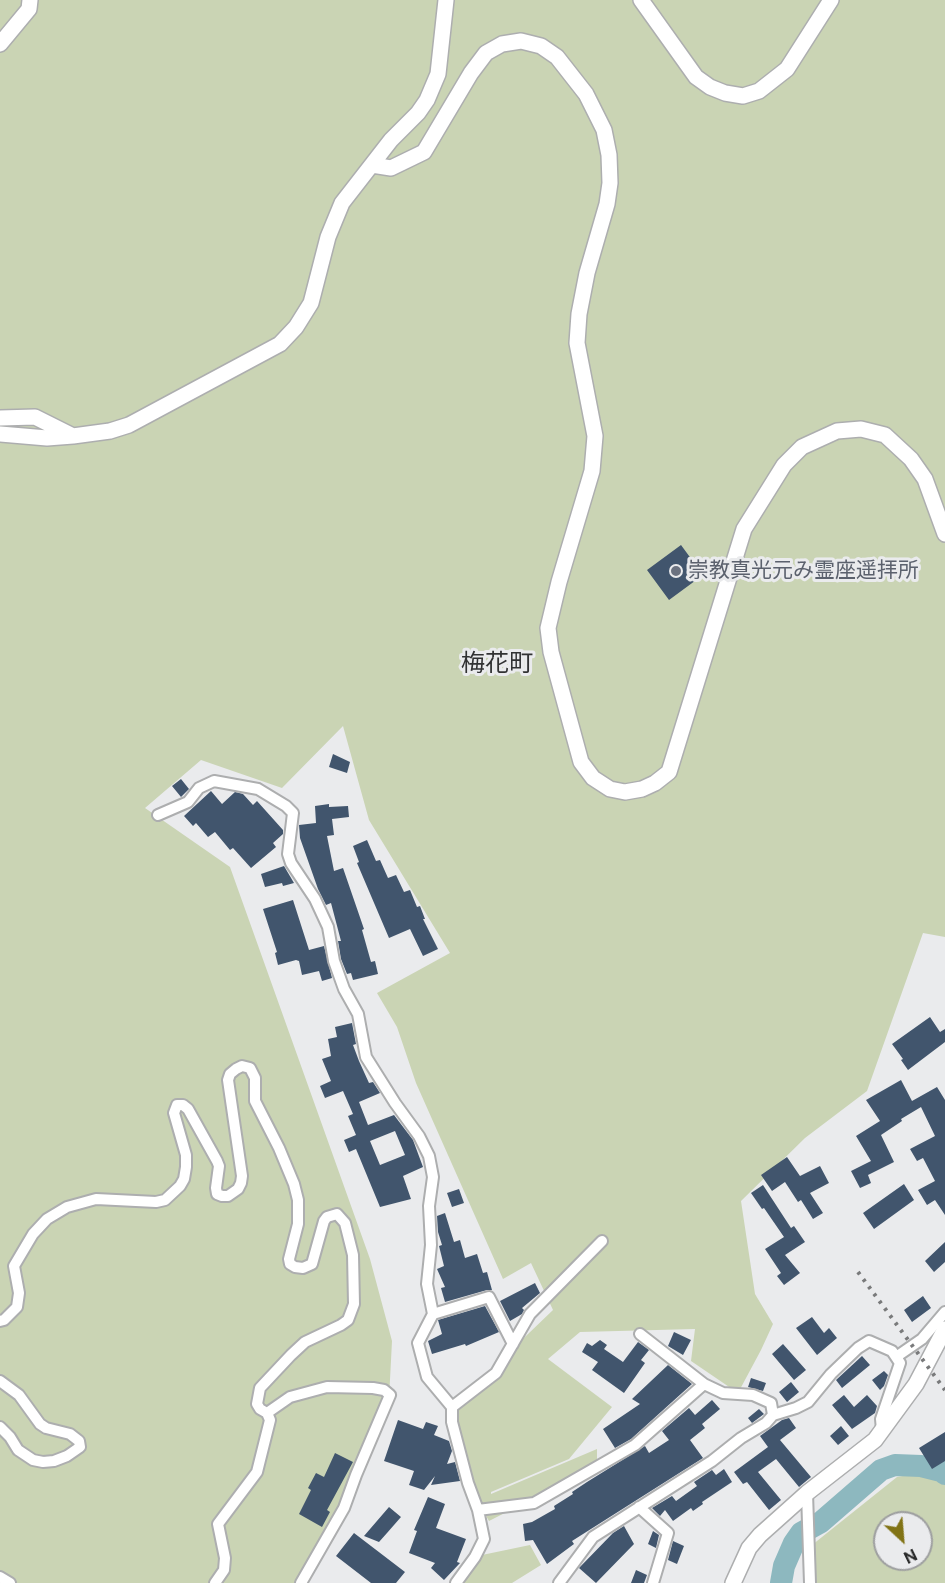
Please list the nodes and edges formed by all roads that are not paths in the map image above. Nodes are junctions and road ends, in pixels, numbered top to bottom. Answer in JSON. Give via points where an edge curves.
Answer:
{"nodes":[{"id":1,"x":30,"y":0,"type":"edge"},
{"id":2,"x":446,"y":0,"type":"edge"},
{"id":3,"x":641,"y":0,"type":"edge"},
{"id":4,"x":831,"y":0,"type":"edge"},
{"id":5,"x":0,"y":44,"type":"edge"},
{"id":6,"x":372,"y":165,"type":"junction"},
{"id":7,"x":0,"y":418,"type":"edge"},
{"id":8,"x":0,"y":434,"type":"edge"},
{"id":9,"x":73,"y":436,"type":"junction"},
{"id":10,"x":945,"y":534,"type":"edge"},
{"id":11,"x":158,"y":815,"type":"dead end"},
{"id":12,"x":602,"y":1241,"type":"dead end"},
{"id":13,"x":945,"y":1312,"type":"edge"},
{"id":14,"x":433,"y":1314,"type":"junction"},
{"id":15,"x":2,"y":1318,"type":"edge"},
{"id":16,"x":945,"y":1329,"type":"edge"},
{"id":17,"x":640,"y":1334,"type":"dead end"},
{"id":18,"x":513,"y":1344,"type":"junction"},
{"id":19,"x":896,"y":1357,"type":"junction"},
{"id":20,"x":0,"y":1381,"type":"edge"},
{"id":21,"x":704,"y":1384,"type":"junction"},
{"id":22,"x":452,"y":1407,"type":"junction"},
{"id":23,"x":267,"y":1413,"type":"junction"},
{"id":24,"x":773,"y":1415,"type":"junction"},
{"id":25,"x":0,"y":1427,"type":"edge"},
{"id":26,"x":882,"y":1430,"type":"junction"},
{"id":27,"x":807,"y":1493,"type":"junction"},
{"id":28,"x":639,"y":1507,"type":"junction"},
{"id":29,"x":478,"y":1510,"type":"junction"},
{"id":30,"x":0,"y":1577,"type":"edge"},
{"id":31,"x":9,"y":1583,"type":"edge"},
{"id":32,"x":215,"y":1583,"type":"edge"},
{"id":33,"x":301,"y":1583,"type":"edge"},
{"id":34,"x":456,"y":1583,"type":"edge"},
{"id":35,"x":559,"y":1583,"type":"edge"},
{"id":36,"x":653,"y":1583,"type":"edge"},
{"id":37,"x":734,"y":1583,"type":"edge"},
{"id":38,"x":810,"y":1583,"type":"edge"}],
"edges":[{"from":1,"to":5,"type":"street","via":[[29,9]]},
{"from":2,"to":6,"type":"street","via":[[438,74],[418,113]]},
{"from":3,"to":4,"type":"street","via":[[696,77],[710,87],[743,96],[759,91],[788,69]]},
{"from":6,"to":9,"type":"street","via":[[342,203],[328,237],[311,303],[280,344],[129,425]]},
{"from":6,"to":10,"type":"street","via":[[391,168],[424,152],[486,54],[502,44],[521,41],[541,46],[558,57],[586,94],[604,129],[610,183],[587,273],[577,343],[595,436],[592,471],[548,628],[581,762],[593,778],[610,789],[642,789],[669,772],[744,529],[784,465],[802,447],[837,431],[861,429],[885,435],[911,459],[925,479]]},
{"from":7,"to":9,"type":"street","via":[[35,417]]},
{"from":8,"to":9,"type":"street"},
{"from":11,"to":14,"type":"street","via":[[188,802],[199,788],[214,781],[258,789],[293,813],[288,854],[328,927],[334,962],[357,1014],[366,1057],[429,1156],[433,1177],[427,1284]]},
{"from":12,"to":18,"type":"street","via":[[530,1314]]},
{"from":13,"to":19,"type":"street","via":[[922,1339]]},
{"from":14,"to":18,"type":"street","via":[[489,1297]]},
{"from":14,"to":22,"type":"street","via":[[418,1343],[427,1377]]},
{"from":15,"to":23,"type":"street","via":[[17,1307],[14,1266],[47,1219],[67,1207],[96,1199],[165,1200],[180,1186],[186,1155],[174,1113],[177,1105],[188,1108],[218,1161],[217,1194],[228,1196],[238,1189],[242,1176],[228,1080],[236,1069],[250,1068],[255,1078],[255,1101],[279,1148],[298,1200],[290,1264],[303,1268],[312,1264],[324,1221],[337,1214],[345,1223],[353,1255],[354,1304],[348,1320],[305,1342],[260,1388],[257,1404]]},
{"from":16,"to":26,"type":"street","via":[[916,1383]]},
{"from":17,"to":21,"type":"street"},
{"from":18,"to":22,"type":"street","via":[[496,1373]]},
{"from":19,"to":24,"type":"street","via":[[892,1351],[869,1341],[831,1374],[808,1402]]},
{"from":19,"to":26,"type":"street","via":[[900,1362],[881,1419]]},
{"from":20,"to":25,"type":"street","via":[[19,1395],[40,1424],[70,1434],[80,1447],[54,1461],[33,1460],[18,1450]]},
{"from":21,"to":24,"type":"street","via":[[723,1393],[753,1395],[771,1403]]},
{"from":21,"to":29,"type":"street","via":[[634,1445],[534,1503]]},
{"from":22,"to":29,"type":"street","via":[[452,1422]]},
{"from":23,"to":32,"type":"street","via":[[270,1420],[257,1472],[218,1524],[225,1558],[224,1570]]},
{"from":23,"to":33,"type":"street","via":[[290,1397],[327,1387],[373,1388],[390,1395],[344,1508]]},
{"from":24,"to":28,"type":"street","via":[[712,1461]]},
{"from":26,"to":27,"type":"street","via":[[875,1440]]},
{"from":27,"to":37,"type":"street","via":[[749,1548]]},
{"from":27,"to":38,"type":"street"},
{"from":28,"to":35,"type":"street","via":[[593,1537]]},
{"from":28,"to":36,"type":"street","via":[[668,1533]]},
{"from":29,"to":34,"type":"street","via":[[484,1539]]},
{"from":30,"to":31,"type":"street"}]}
